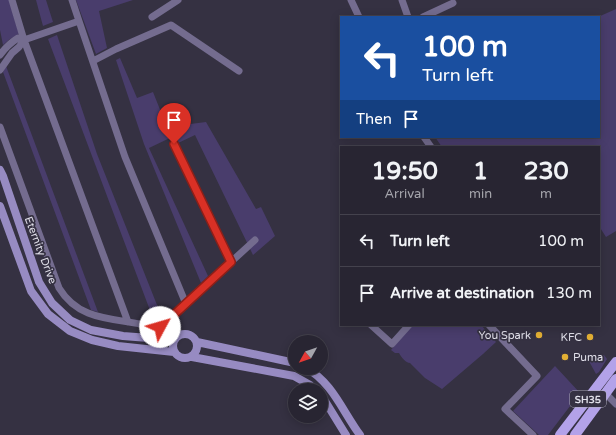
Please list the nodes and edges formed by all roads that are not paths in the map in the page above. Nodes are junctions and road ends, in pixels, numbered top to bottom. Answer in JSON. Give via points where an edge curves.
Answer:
{"nodes":[{"id":1,"x":12,"y":0,"type":"edge"},
{"id":2,"x":72,"y":0,"type":"edge"},
{"id":3,"x":178,"y":0,"type":"edge"},
{"id":4,"x":351,"y":0,"type":"edge"},
{"id":5,"x":402,"y":0,"type":"edge"},
{"id":6,"x":453,"y":3,"type":"dead end"},
{"id":7,"x":359,"y":16,"type":"edge"},
{"id":8,"x":408,"y":16,"type":"edge"},
{"id":9,"x":425,"y":16,"type":"edge"},
{"id":10,"x":152,"y":17,"type":"dead end"},
{"id":11,"x":79,"y":21,"type":"junction"},
{"id":12,"x":24,"y":40,"type":"junction"},
{"id":13,"x":0,"y":55,"type":"edge"},
{"id":14,"x":93,"y":61,"type":"junction"},
{"id":15,"x":0,"y":70,"type":"edge"},
{"id":16,"x":239,"y":71,"type":"dead end"},
{"id":17,"x":0,"y":127,"type":"edge"},
{"id":18,"x":174,"y":144,"type":"dead end"},
{"id":19,"x":0,"y":170,"type":"edge"},
{"id":20,"x":0,"y":206,"type":"edge"},
{"id":21,"x":255,"y":240,"type":"dead end"},
{"id":22,"x":231,"y":262,"type":"junction"},
{"id":23,"x":186,"y":304,"type":"junction"},
{"id":24,"x":128,"y":322,"type":"junction"},
{"id":25,"x":372,"y":326,"type":"edge"},
{"id":26,"x":408,"y":326,"type":"edge"},
{"id":27,"x":490,"y":326,"type":"edge"},
{"id":28,"x":174,"y":340,"type":"junction"},
{"id":29,"x":197,"y":342,"type":"junction"},
{"id":30,"x":174,"y":352,"type":"junction"},
{"id":31,"x":192,"y":357,"type":"junction"},
{"id":32,"x":288,"y":362,"type":"edge"},
{"id":33,"x":616,"y":362,"type":"edge"},
{"id":34,"x":318,"y":375,"type":"edge"},
{"id":35,"x":616,"y":379,"type":"edge"},
{"id":36,"x":306,"y":383,"type":"edge"},
{"id":37,"x":605,"y":393,"type":"junction"},
{"id":38,"x":616,"y":404,"type":"edge"},
{"id":39,"x":328,"y":406,"type":"edge"},
{"id":40,"x":346,"y":435,"type":"edge"},
{"id":41,"x":360,"y":435,"type":"edge"},
{"id":42,"x":533,"y":435,"type":"edge"},
{"id":43,"x":560,"y":435,"type":"edge"},
{"id":44,"x":575,"y":435,"type":"edge"}],
"edges":[{"from":1,"to":12,"type":"street"},
{"from":2,"to":11,"type":"street"},
{"from":3,"to":10,"type":"street"},
{"from":4,"to":7,"type":"street"},
{"from":5,"to":8,"type":"street"},
{"from":6,"to":9,"type":"street"},
{"from":11,"to":12,"type":"street"},
{"from":11,"to":14,"type":"street"},
{"from":12,"to":13,"type":"street","via":[[18,38]]},
{"from":12,"to":15,"type":"street"},
{"from":12,"to":24,"type":"street"},
{"from":14,"to":16,"type":"street","via":[[171,25]]},
{"from":14,"to":23,"type":"street","via":[[125,157]]},
{"from":17,"to":24,"type":"street","via":[[62,293],[85,312]]},
{"from":18,"to":22,"type":"street"},
{"from":19,"to":28,"type":"street","name":"Eternity Drive","via":[[39,282],[52,303],[70,320],[91,330],[123,336]]},
{"from":20,"to":30,"type":"street","name":"Eternity Drive","via":[[31,291],[48,314],[70,331],[92,340],[118,346]]},
{"from":21,"to":22,"type":"street"},
{"from":22,"to":23,"type":"street"},
{"from":23,"to":24,"type":"street","via":[[160,327]]},
{"from":25,"to":26,"type":"street","via":[[392,344]]},
{"from":27,"to":42,"type":"street","via":[[537,376],[505,409]]},
{"from":28,"to":29,"type":"street","name":"Eternity Drive","via":[[180,334],[184,334],[192,336]]},
{"from":28,"to":30,"type":"street"},
{"from":29,"to":31,"type":"street","via":[[197,350]]},
{"from":29,"to":32,"type":"street","name":"Eternity Drive"},
{"from":30,"to":31,"type":"street","name":"Eternity Drive","via":[[184,359]]},
{"from":31,"to":36,"type":"street","name":"Eternity Drive","via":[[294,376]]},
{"from":33,"to":43,"type":"main road","number":"SH35"},
{"from":34,"to":41,"type":"street","via":[[331,389]]},
{"from":35,"to":37,"type":"main road"},
{"from":37,"to":38,"type":"street"},
{"from":37,"to":44,"type":"main road"},
{"from":39,"to":40,"type":"street"}]}
